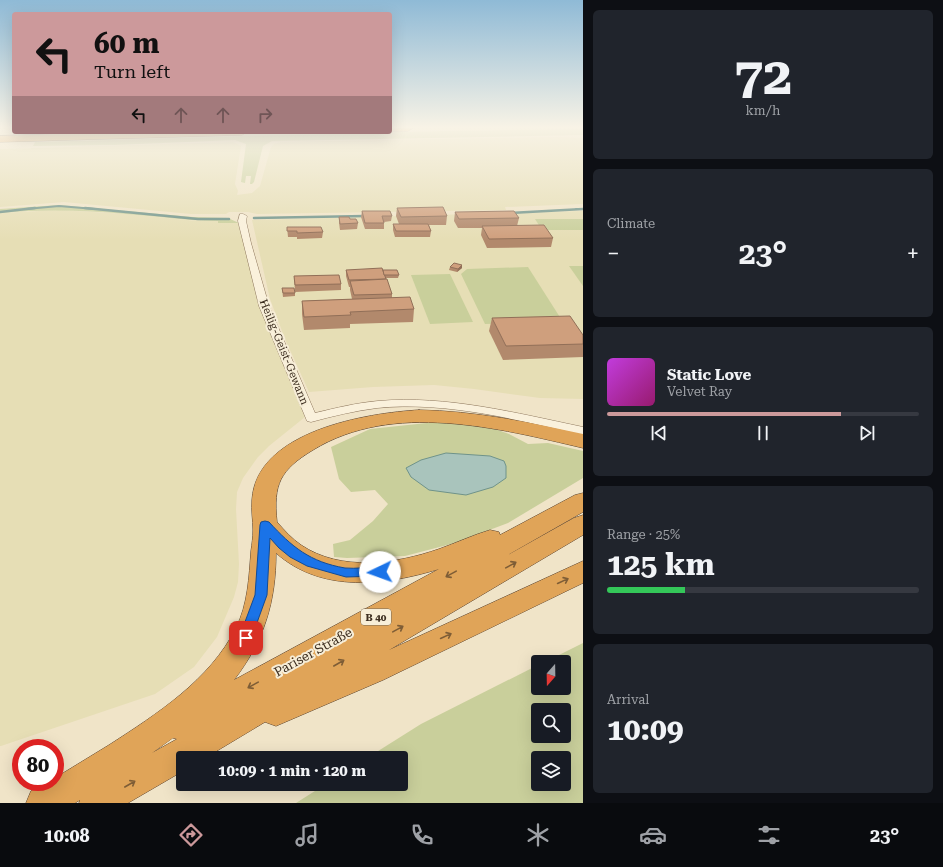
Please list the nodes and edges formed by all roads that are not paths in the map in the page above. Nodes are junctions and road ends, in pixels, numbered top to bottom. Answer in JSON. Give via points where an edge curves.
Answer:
{"nodes":[{"id":1,"x":243,"y":216,"type":"dead end"},
{"id":2,"x":583,"y":431,"type":"edge"},
{"id":3,"x":583,"y":441,"type":"edge"},
{"id":4,"x":579,"y":511,"type":"edge"},
{"id":5,"x":265,"y":525,"type":"junction"},
{"id":6,"x":583,"y":571,"type":"edge"},
{"id":7,"x":196,"y":746,"type":"junction"},
{"id":8,"x":89,"y":792,"type":"edge"},
{"id":9,"x":43,"y":803,"type":"edge"}],
"edges":[{"from":1,"to":2,"type":"street","name":"Heilig-Geist-Gewann","via":[[247,243],[264,306],[311,418],[358,406],[418,404],[475,409]]},
{"from":3,"to":5,"type":"highway","via":[[487,420],[445,416],[393,418],[348,426],[306,445],[289,456],[272,474],[264,496]]},
{"from":4,"to":5,"type":"highway","via":[[521,526],[438,560],[410,568],[369,573],[346,572],[311,563],[283,545]]},
{"from":7,"to":4,"type":"highway","name":"Pariser Straße","number":"B 40","one_way":true},
{"from":4,"to":8,"type":"highway","name":"Pariser Straße","number":"B 40","one_way":true},
{"from":5,"to":8,"type":"highway","via":[[261,595],[246,638],[229,665],[188,708]]},
{"from":7,"to":6,"type":"highway","one_way":true,"via":[[373,671]]},
{"from":8,"to":7,"type":"highway","name":"Pariser Straße","number":"B 40","one_way":true},
{"from":8,"to":9,"type":"highway","name":"Pariser Straße","number":"B 40"}]}
